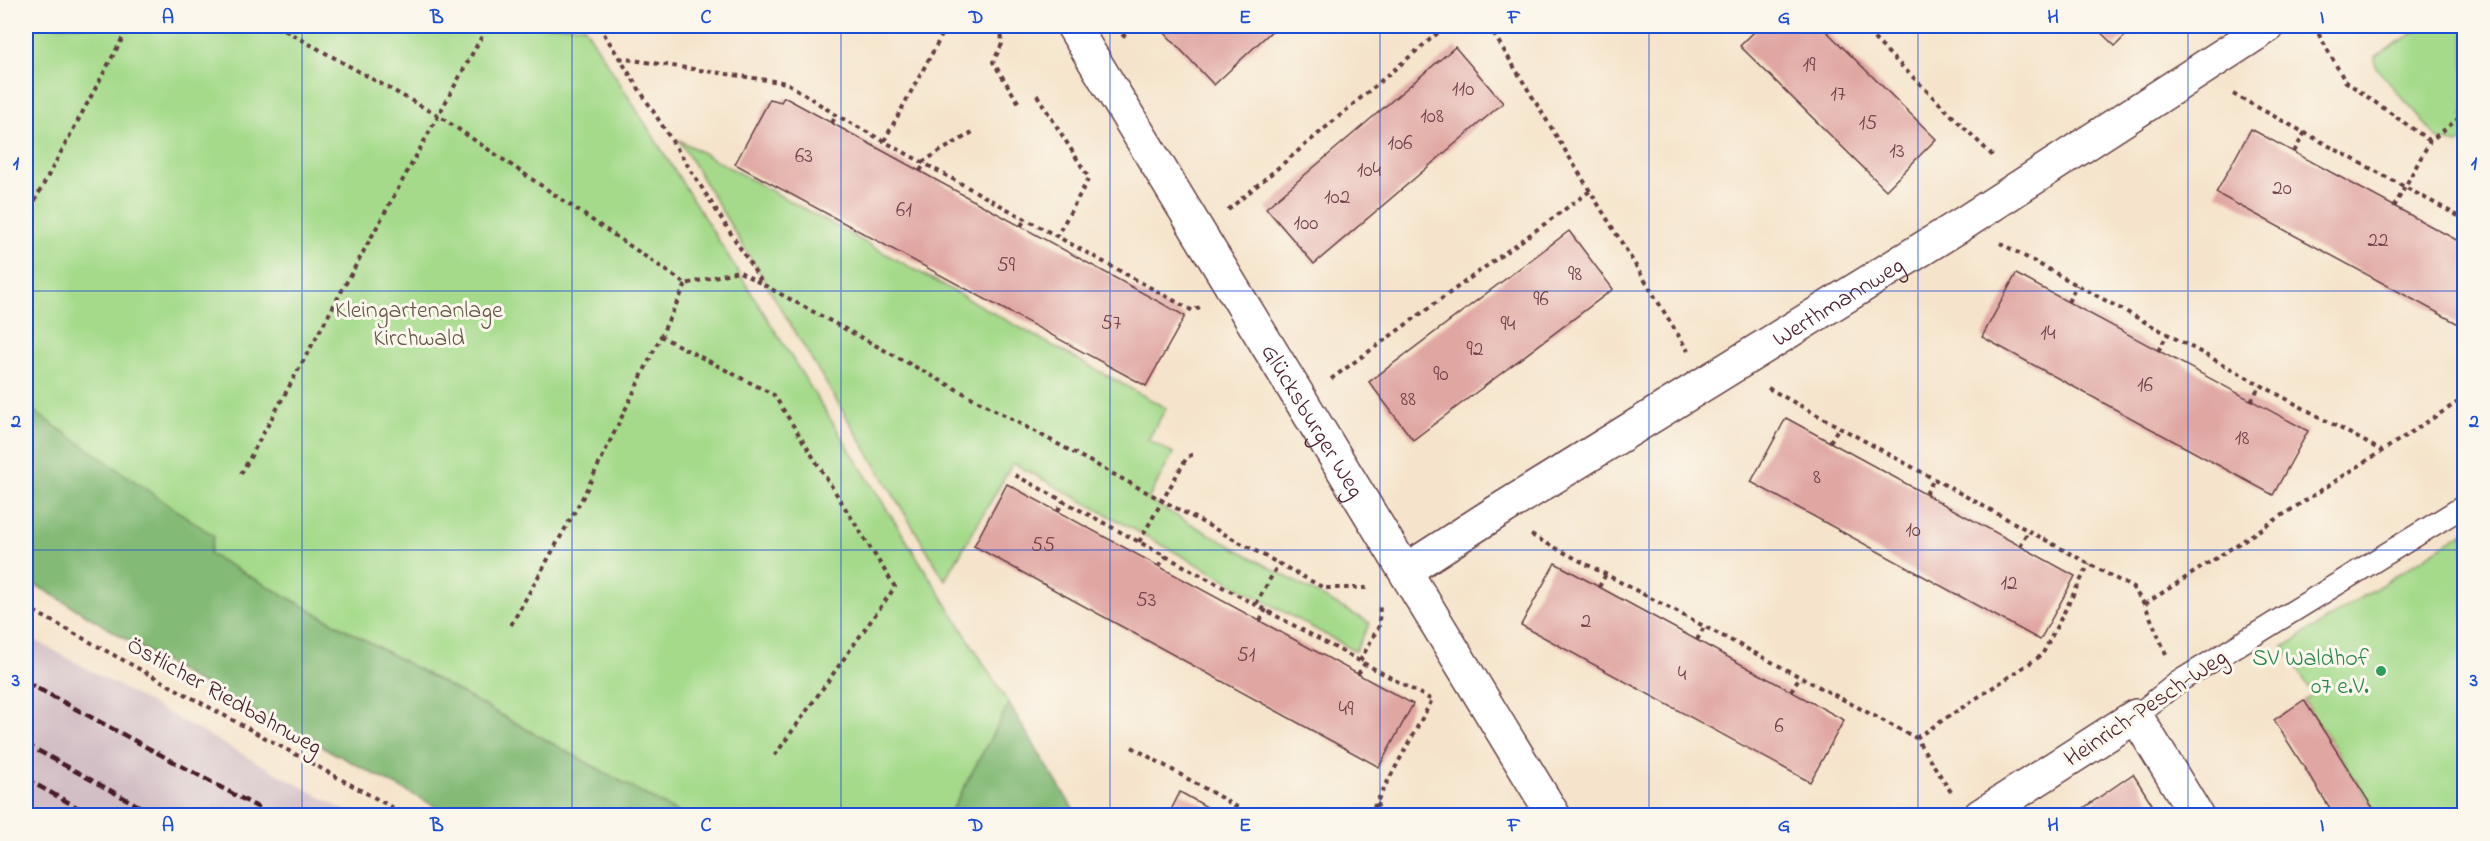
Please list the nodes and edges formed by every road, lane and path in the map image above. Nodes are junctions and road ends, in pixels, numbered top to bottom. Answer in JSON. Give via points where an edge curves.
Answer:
{"nodes":[{"id":1,"x":129,"y":26,"type":"edge"},
{"id":2,"x":277,"y":26,"type":"edge"},
{"id":3,"x":599,"y":26,"type":"edge"},
{"id":4,"x":947,"y":26,"type":"edge"},
{"id":5,"x":1001,"y":26,"type":"edge"},
{"id":6,"x":1073,"y":26,"type":"edge"},
{"id":7,"x":1446,"y":26,"type":"edge"},
{"id":8,"x":1489,"y":26,"type":"edge"},
{"id":9,"x":1861,"y":26,"type":"edge"},
{"id":10,"x":2268,"y":26,"type":"edge"},
{"id":11,"x":2314,"y":26,"type":"edge"},
{"id":12,"x":482,"y":36,"type":"dead end"},
{"id":13,"x":620,"y":58,"type":"junction"},
{"id":14,"x":2195,"y":73,"type":"junction"},
{"id":15,"x":1037,"y":95,"type":"dead end"},
{"id":16,"x":1020,"y":105,"type":"dead end"},
{"id":17,"x":2464,"y":114,"type":"edge"},
{"id":18,"x":836,"y":115,"type":"junction"},
{"id":19,"x":439,"y":116,"type":"junction"},
{"id":20,"x":832,"y":123,"type":"dead end"},
{"id":21,"x":973,"y":132,"type":"dead end"},
{"id":22,"x":2305,"y":132,"type":"junction"},
{"id":23,"x":884,"y":141,"type":"junction"},
{"id":24,"x":2430,"y":141,"type":"junction"},
{"id":25,"x":2294,"y":152,"type":"dead end"},
{"id":26,"x":923,"y":163,"type":"junction"},
{"id":27,"x":920,"y":171,"type":"dead end"},
{"id":28,"x":2023,"y":186,"type":"junction"},
{"id":29,"x":2405,"y":187,"type":"junction"},
{"id":30,"x":1590,"y":191,"type":"junction"},
{"id":31,"x":2394,"y":207,"type":"dead end"},
{"id":32,"x":26,"y":217,"type":"edge"},
{"id":33,"x":1025,"y":219,"type":"junction"},
{"id":34,"x":2464,"y":219,"type":"edge"},
{"id":35,"x":1964,"y":223,"type":"junction"},
{"id":36,"x":1021,"y":226,"type":"dead end"},
{"id":37,"x":1200,"y":234,"type":"junction"},
{"id":38,"x":1057,"y":236,"type":"junction"},
{"id":39,"x":1130,"y":276,"type":"junction"},
{"id":40,"x":686,"y":284,"type":"junction"},
{"id":41,"x":764,"y":284,"type":"junction"},
{"id":42,"x":1126,"y":284,"type":"dead end"},
{"id":43,"x":2077,"y":285,"type":"junction"},
{"id":44,"x":1233,"y":289,"type":"junction"},
{"id":45,"x":2068,"y":302,"type":"dead end"},
{"id":46,"x":2168,"y":334,"type":"junction"},
{"id":47,"x":660,"y":336,"type":"junction"},
{"id":48,"x":2158,"y":351,"type":"dead end"},
{"id":49,"x":1719,"y":375,"type":"junction"},
{"id":50,"x":2260,"y":385,"type":"junction"},
{"id":51,"x":2464,"y":398,"type":"edge"},
{"id":52,"x":1301,"y":400,"type":"junction"},
{"id":53,"x":2251,"y":401,"type":"dead end"},
{"id":54,"x":1839,"y":427,"type":"junction"},
{"id":55,"x":1830,"y":442,"type":"dead end"},
{"id":56,"x":2382,"y":451,"type":"junction"},
{"id":57,"x":1196,"y":453,"type":"dead end"},
{"id":58,"x":241,"y":474,"type":"dead end"},
{"id":59,"x":1015,"y":475,"type":"dead end"},
{"id":60,"x":1934,"y":479,"type":"junction"},
{"id":61,"x":1926,"y":494,"type":"dead end"},
{"id":62,"x":1163,"y":499,"type":"junction"},
{"id":63,"x":1064,"y":501,"type":"junction"},
{"id":64,"x":2464,"y":506,"type":"edge"},
{"id":65,"x":1058,"y":511,"type":"dead end"},
{"id":66,"x":1492,"y":515,"type":"junction"},
{"id":67,"x":2028,"y":531,"type":"junction"},
{"id":68,"x":1139,"y":542,"type":"junction"},
{"id":69,"x":2020,"y":546,"type":"dead end"},
{"id":70,"x":1166,"y":556,"type":"junction"},
{"id":71,"x":1279,"y":563,"type":"junction"},
{"id":72,"x":2090,"y":564,"type":"junction"},
{"id":73,"x":1159,"y":566,"type":"dead end"},
{"id":74,"x":1606,"y":574,"type":"junction"},
{"id":75,"x":1393,"y":580,"type":"junction"},
{"id":76,"x":1599,"y":587,"type":"dead end"},
{"id":77,"x":1256,"y":604,"type":"junction"},
{"id":78,"x":2145,"y":604,"type":"junction"},
{"id":79,"x":26,"y":607,"type":"edge"},
{"id":80,"x":1266,"y":609,"type":"junction"},
{"id":81,"x":1260,"y":621,"type":"dead end"},
{"id":82,"x":511,"y":625,"type":"dead end"},
{"id":83,"x":1704,"y":627,"type":"junction"},
{"id":84,"x":1697,"y":640,"type":"dead end"},
{"id":85,"x":1362,"y":662,"type":"junction"},
{"id":86,"x":1465,"y":670,"type":"junction"},
{"id":87,"x":1359,"y":674,"type":"dead end"},
{"id":88,"x":1800,"y":676,"type":"junction"},
{"id":89,"x":2178,"y":682,"type":"junction"},
{"id":90,"x":1791,"y":691,"type":"dead end"},
{"id":91,"x":1432,"y":700,"type":"junction"},
{"id":92,"x":2136,"y":716,"type":"junction"},
{"id":93,"x":1916,"y":738,"type":"junction"},
{"id":94,"x":1132,"y":747,"type":"dead end"},
{"id":95,"x":773,"y":758,"type":"dead end"},
{"id":96,"x":1953,"y":796,"type":"dead end"},
{"id":97,"x":1377,"y":803,"type":"junction"},
{"id":98,"x":1240,"y":808,"type":"junction"},
{"id":99,"x":408,"y":816,"type":"edge"},
{"id":100,"x":1236,"y":816,"type":"edge"},
{"id":101,"x":1253,"y":816,"type":"edge"},
{"id":102,"x":1369,"y":816,"type":"edge"},
{"id":103,"x":1381,"y":816,"type":"edge"},
{"id":104,"x":1554,"y":816,"type":"edge"},
{"id":105,"x":1980,"y":816,"type":"edge"},
{"id":106,"x":2197,"y":816,"type":"edge"}],
"edges":[{"from":1,"to":32,"type":"path"},
{"from":2,"to":19,"type":"path"},
{"from":3,"to":13,"type":"path"},
{"from":4,"to":23,"type":"path"},
{"from":5,"to":16,"type":"path","via":[[1002,44],[993,62]]},
{"from":6,"to":37,"type":"street","name":"Glücksburger Weg"},
{"from":7,"to":37,"type":"path"},
{"from":8,"to":30,"type":"path"},
{"from":9,"to":28,"type":"path"},
{"from":10,"to":14,"type":"street","name":"Werthmannweg"},
{"from":11,"to":24,"type":"path","via":[[2345,81]]},
{"from":12,"to":19,"type":"path"},
{"from":13,"to":18,"type":"path","via":[[787,83]]},
{"from":13,"to":41,"type":"path"},
{"from":14,"to":22,"type":"path"},
{"from":14,"to":28,"type":"street","name":"Werthmannweg"},
{"from":15,"to":38,"type":"path","via":[[1089,178]]},
{"from":17,"to":24,"type":"path"},
{"from":18,"to":20,"type":"path"},
{"from":18,"to":23,"type":"path"},
{"from":19,"to":40,"type":"path"},
{"from":19,"to":58,"type":"path"},
{"from":21,"to":26,"type":"path"},
{"from":22,"to":25,"type":"path"},
{"from":22,"to":29,"type":"path"},
{"from":23,"to":26,"type":"path"},
{"from":24,"to":29,"type":"path"},
{"from":26,"to":27,"type":"path"},
{"from":26,"to":33,"type":"path"},
{"from":28,"to":35,"type":"street","name":"Werthmannweg"},
{"from":29,"to":31,"type":"path"},
{"from":29,"to":34,"type":"path"},
{"from":30,"to":49,"type":"path"},
{"from":30,"to":52,"type":"path"},
{"from":33,"to":36,"type":"path"},
{"from":33,"to":38,"type":"path"},
{"from":35,"to":43,"type":"path"},
{"from":35,"to":49,"type":"street","name":"Werthmannweg"},
{"from":37,"to":44,"type":"street","name":"Glücksburger Weg"},
{"from":38,"to":39,"type":"path"},
{"from":39,"to":42,"type":"path"},
{"from":39,"to":44,"type":"path","via":[[1193,311]]},
{"from":40,"to":41,"type":"path","via":[[738,271]]},
{"from":40,"to":47,"type":"path"},
{"from":41,"to":62,"type":"path"},
{"from":43,"to":45,"type":"path"},
{"from":43,"to":46,"type":"path"},
{"from":44,"to":52,"type":"street","name":"Glücksburger Weg"},
{"from":46,"to":48,"type":"path"},
{"from":46,"to":50,"type":"path"},
{"from":47,"to":82,"type":"path","via":[[584,495]]},
{"from":47,"to":95,"type":"path","via":[[774,395],[895,587]]},
{"from":49,"to":54,"type":"path"},
{"from":49,"to":66,"type":"street","name":"Werthmannweg"},
{"from":50,"to":53,"type":"path"},
{"from":50,"to":56,"type":"path"},
{"from":51,"to":56,"type":"path"},
{"from":52,"to":75,"type":"street","name":"Glücksburger Weg"},
{"from":54,"to":55,"type":"path"},
{"from":54,"to":60,"type":"path"},
{"from":56,"to":78,"type":"path"},
{"from":57,"to":62,"type":"path","via":[[1188,457]]},
{"from":59,"to":63,"type":"path"},
{"from":60,"to":61,"type":"path"},
{"from":60,"to":67,"type":"path"},
{"from":62,"to":68,"type":"path"},
{"from":62,"to":71,"type":"path"},
{"from":63,"to":65,"type":"path"},
{"from":63,"to":68,"type":"path"},
{"from":64,"to":89,"type":"lane","name":"Heinrich-Pesch-Weg"},
{"from":66,"to":74,"type":"path"},
{"from":66,"to":75,"type":"street","name":"Werthmannweg"},
{"from":67,"to":69,"type":"path"},
{"from":67,"to":72,"type":"path"},
{"from":68,"to":70,"type":"path"},
{"from":70,"to":73,"type":"path"},
{"from":70,"to":77,"type":"path"},
{"from":71,"to":75,"type":"path","via":[[1324,588]]},
{"from":71,"to":77,"type":"path"},
{"from":72,"to":78,"type":"path","via":[[2133,588]]},
{"from":72,"to":93,"type":"path","via":[[2042,655]]},
{"from":74,"to":76,"type":"path"},
{"from":74,"to":83,"type":"path"},
{"from":75,"to":85,"type":"path","via":[[1379,626]]},
{"from":75,"to":86,"type":"street","name":"Glücksburger Weg"},
{"from":77,"to":80,"type":"path"},
{"from":78,"to":89,"type":"path"},
{"from":79,"to":99,"type":"path","name":"Östlicher Riedbahnweg"},
{"from":80,"to":81,"type":"path"},
{"from":80,"to":85,"type":"path"},
{"from":83,"to":84,"type":"path"},
{"from":83,"to":88,"type":"path"},
{"from":85,"to":87,"type":"path"},
{"from":85,"to":91,"type":"path"},
{"from":86,"to":91,"type":"path"},
{"from":86,"to":104,"type":"street","name":"Glücksburger Weg"},
{"from":88,"to":90,"type":"path"},
{"from":88,"to":93,"type":"path"},
{"from":89,"to":92,"type":"lane","name":"Heinrich-Pesch-Weg"},
{"from":91,"to":97,"type":"path"},
{"from":92,"to":105,"type":"street","name":"Heinrich-Pesch-Weg"},
{"from":92,"to":106,"type":"street"},
{"from":93,"to":96,"type":"path"},
{"from":94,"to":98,"type":"path"},
{"from":97,"to":102,"type":"path"},
{"from":97,"to":103,"type":"path"},
{"from":98,"to":100,"type":"path"},
{"from":98,"to":101,"type":"path"}]}
